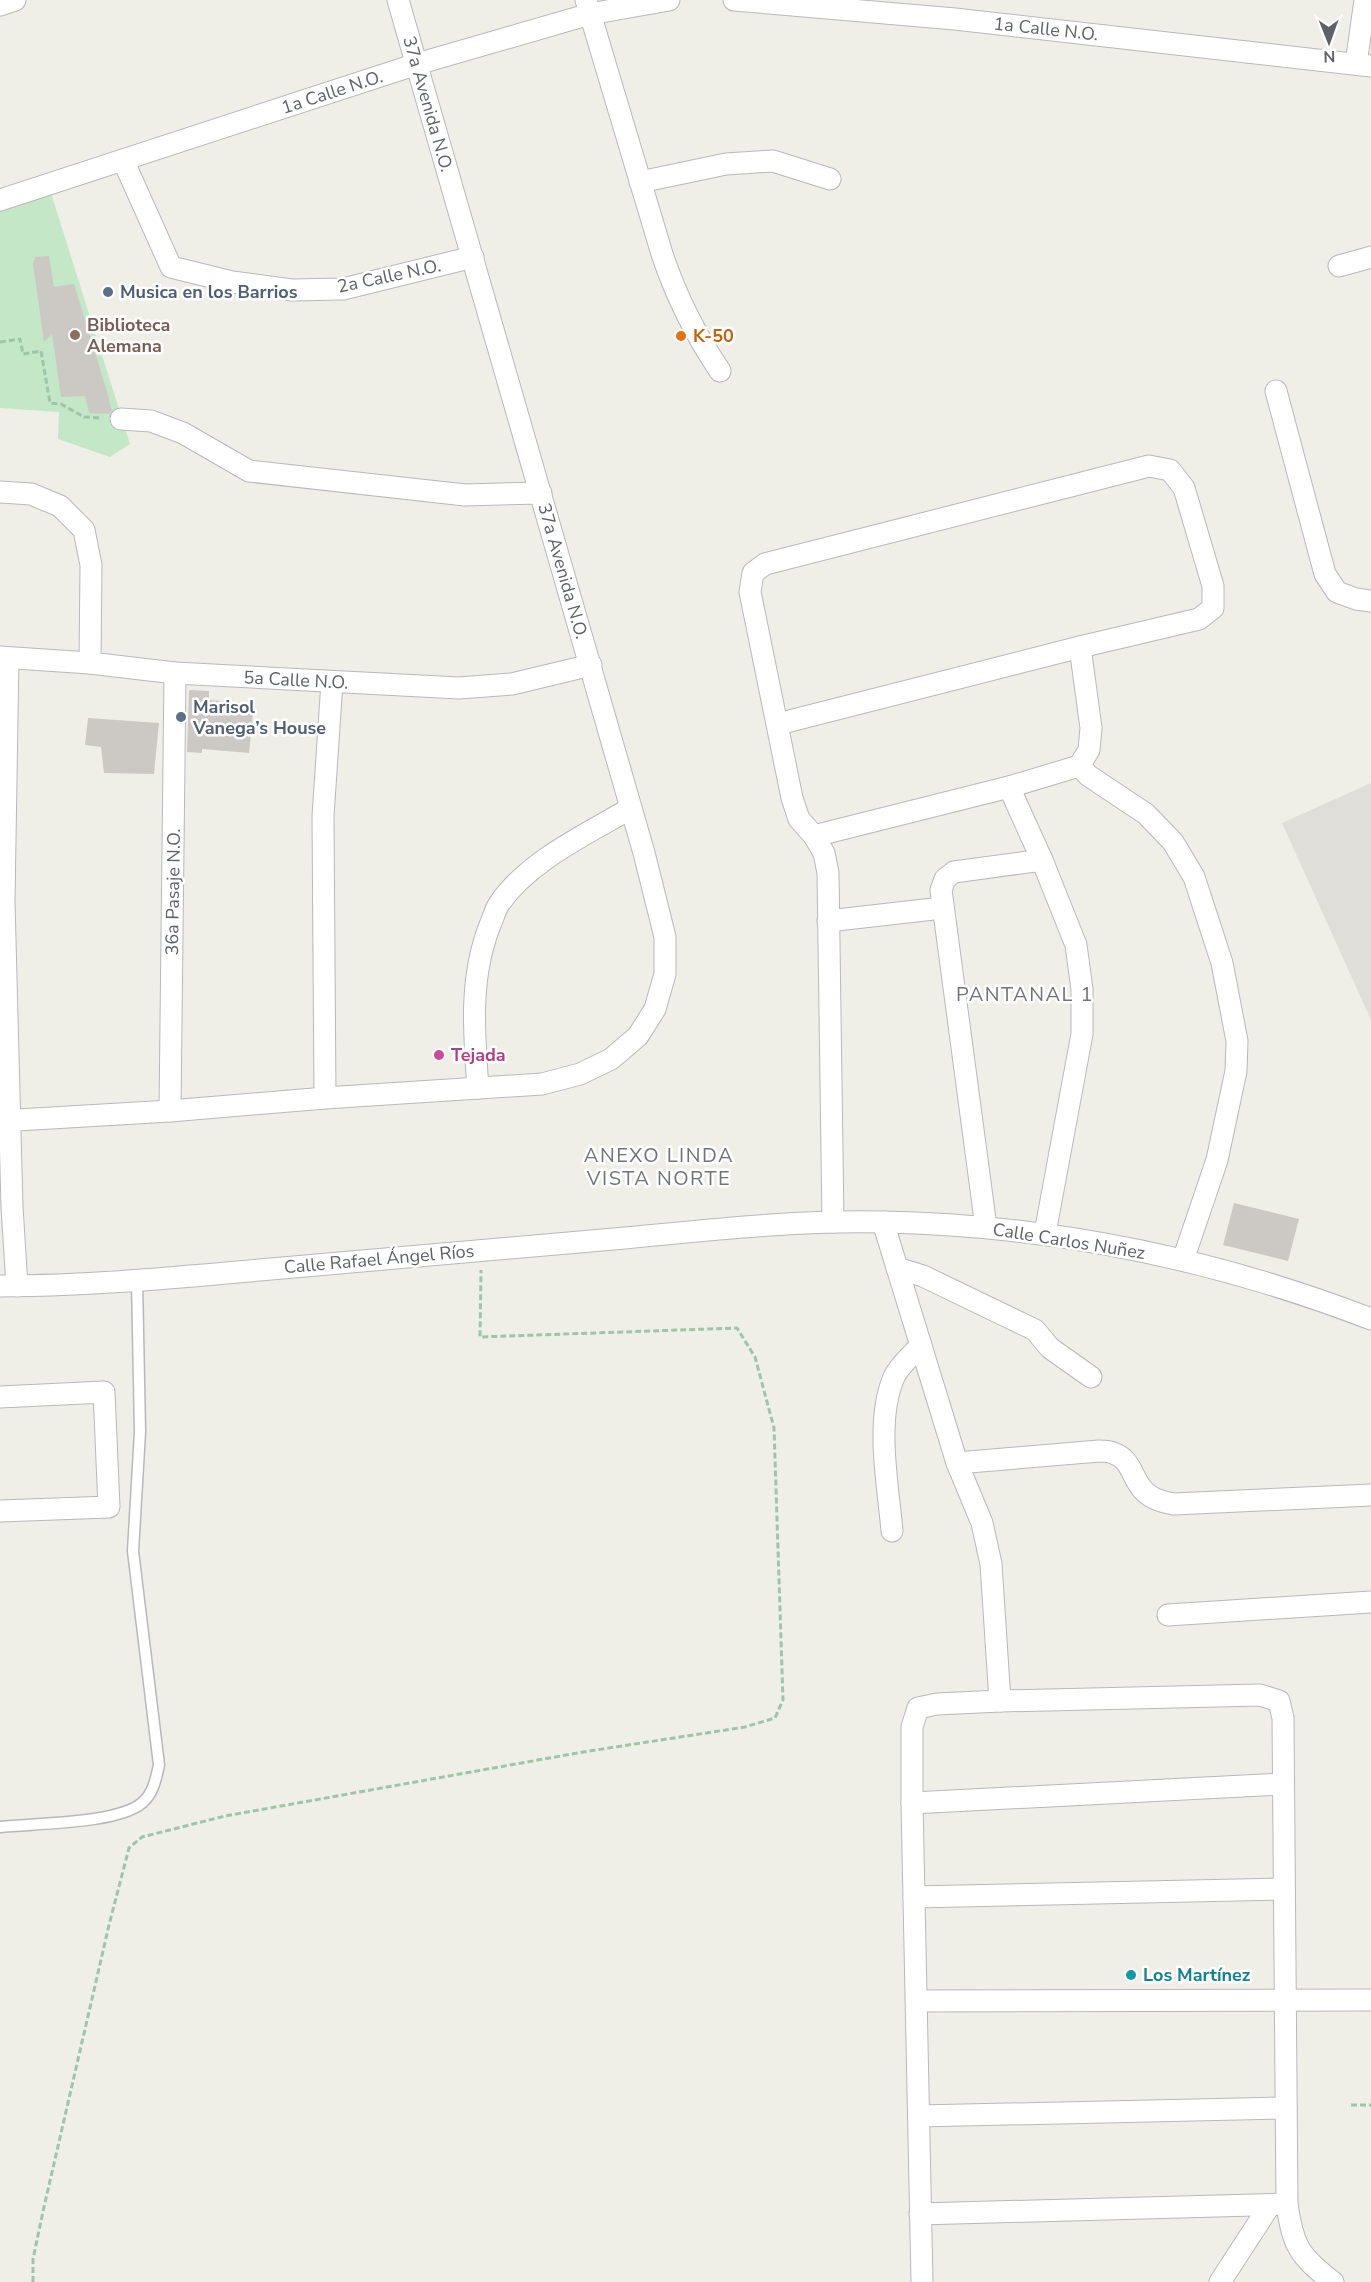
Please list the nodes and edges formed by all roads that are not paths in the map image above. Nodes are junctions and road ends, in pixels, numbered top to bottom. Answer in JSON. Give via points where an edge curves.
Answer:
{"nodes":[{"id":1,"x":15,"y":0,"type":"edge"},
{"id":2,"x":398,"y":0,"type":"edge"},
{"id":3,"x":669,"y":0,"type":"edge"},
{"id":4,"x":734,"y":0,"type":"edge"},
{"id":5,"x":1365,"y":0,"type":"edge"},
{"id":6,"x":0,"y":5,"type":"edge"},
{"id":7,"x":588,"y":7,"type":"edge"},
{"id":8,"x":957,"y":9,"type":"edge"},
{"id":9,"x":417,"y":64,"type":"junction"},
{"id":10,"x":1364,"y":65,"type":"edge"},
{"id":11,"x":123,"y":160,"type":"junction"},
{"id":12,"x":830,"y":179,"type":"dead end"},
{"id":13,"x":640,"y":182,"type":"junction"},
{"id":14,"x":0,"y":200,"type":"edge"},
{"id":15,"x":473,"y":257,"type":"junction"},
{"id":16,"x":1371,"y":257,"type":"edge"},
{"id":17,"x":1339,"y":266,"type":"dead end"},
{"id":18,"x":720,"y":370,"type":"dead end"},
{"id":19,"x":1276,"y":391,"type":"dead end"},
{"id":20,"x":121,"y":419,"type":"dead end"},
{"id":21,"x":0,"y":492,"type":"edge"},
{"id":22,"x":541,"y":493,"type":"junction"},
{"id":23,"x":1371,"y":601,"type":"edge"},
{"id":24,"x":1080,"y":647,"type":"junction"},
{"id":25,"x":4,"y":658,"type":"edge"},
{"id":26,"x":90,"y":663,"type":"junction"},
{"id":27,"x":591,"y":665,"type":"junction"},
{"id":28,"x":175,"y":673,"type":"junction"},
{"id":29,"x":332,"y":682,"type":"junction"},
{"id":30,"x":778,"y":724,"type":"junction"},
{"id":31,"x":1079,"y":766,"type":"junction"},
{"id":32,"x":1009,"y":787,"type":"junction"},
{"id":33,"x":631,"y":808,"type":"junction"},
{"id":34,"x":814,"y":836,"type":"junction"},
{"id":35,"x":1042,"y":860,"type":"junction"},
{"id":36,"x":942,"y":908,"type":"junction"},
{"id":37,"x":828,"y":921,"type":"junction"},
{"id":38,"x":478,"y":1088,"type":"junction"},
{"id":39,"x":325,"y":1098,"type":"junction"},
{"id":40,"x":170,"y":1111,"type":"junction"},
{"id":41,"x":5,"y":1121,"type":"edge"},
{"id":42,"x":832,"y":1222,"type":"junction"},
{"id":43,"x":883,"y":1222,"type":"junction"},
{"id":44,"x":758,"y":1226,"type":"joint"},
{"id":45,"x":986,"y":1227,"type":"junction"},
{"id":46,"x":1045,"y":1233,"type":"junction"},
{"id":47,"x":1183,"y":1260,"type":"junction"},
{"id":48,"x":897,"y":1268,"type":"junction"},
{"id":49,"x":137,"y":1280,"type":"junction"},
{"id":50,"x":8,"y":1286,"type":"edge"},
{"id":51,"x":1371,"y":1319,"type":"edge"},
{"id":52,"x":921,"y":1345,"type":"junction"},
{"id":53,"x":1091,"y":1377,"type":"dead end"},
{"id":54,"x":0,"y":1397,"type":"edge"},
{"id":55,"x":957,"y":1463,"type":"junction"},
{"id":56,"x":1371,"y":1495,"type":"edge"},
{"id":57,"x":0,"y":1511,"type":"edge"},
{"id":58,"x":892,"y":1531,"type":"dead end"},
{"id":59,"x":1371,"y":1602,"type":"edge"},
{"id":60,"x":1168,"y":1615,"type":"dead end"},
{"id":61,"x":1000,"y":1701,"type":"junction"},
{"id":62,"x":1283,"y":1784,"type":"junction"},
{"id":63,"x":912,"y":1803,"type":"junction"},
{"id":64,"x":0,"y":1827,"type":"edge"},
{"id":65,"x":1284,"y":1889,"type":"junction"},
{"id":66,"x":914,"y":1897,"type":"junction"},
{"id":67,"x":1371,"y":2000,"type":"edge"},
{"id":68,"x":918,"y":2001,"type":"junction"},
{"id":69,"x":1285,"y":2001,"type":"junction"},
{"id":70,"x":1286,"y":2108,"type":"junction"},
{"id":71,"x":919,"y":2116,"type":"junction"},
{"id":72,"x":1279,"y":2205,"type":"junction"},
{"id":73,"x":920,"y":2214,"type":"junction"},
{"id":74,"x":922,"y":2282,"type":"edge"},
{"id":75,"x":1220,"y":2282,"type":"edge"},
{"id":76,"x":1333,"y":2282,"type":"edge"}],
"edges":[{"from":1,"to":6,"type":"street"},
{"from":2,"to":9,"type":"street","name":"37a Avenida N.O."},
{"from":3,"to":7,"type":"street","name":"1a Calle N.O."},
{"from":4,"to":8,"type":"street","name":"1a Calle N.O."},
{"from":5,"to":10,"type":"street"},
{"from":7,"to":9,"type":"street","name":"1a Calle N.O."},
{"from":7,"to":13,"type":"street"},
{"from":8,"to":10,"type":"street","name":"1a Calle N.O."},
{"from":9,"to":11,"type":"street","name":"1a Calle N.O."},
{"from":9,"to":15,"type":"street","name":"37a Avenida N.O."},
{"from":11,"to":14,"type":"street","name":"1a Calle N.O."},
{"from":11,"to":15,"type":"street","name":"2a Calle N.O.","via":[[171,267],[232,282],[292,290],[343,289]]},
{"from":12,"to":13,"type":"street","via":[[773,161],[726,164]]},
{"from":13,"to":18,"type":"street","via":[[675,292],[702,345]]},
{"from":15,"to":22,"type":"street","name":"37a Avenida N.O."},
{"from":16,"to":17,"type":"street"},
{"from":19,"to":23,"type":"street","via":[[1325,574],[1336,592]]},
{"from":20,"to":22,"type":"street","via":[[151,421],[183,433],[249,471],[465,495]]},
{"from":21,"to":26,"type":"street","via":[[31,494],[60,506],[84,531],[91,565]]},
{"from":22,"to":27,"type":"street","name":"37a Avenida N.O."},
{"from":24,"to":30,"type":"street"},
{"from":24,"to":30,"type":"street","via":[[1199,619],[1213,608],[1213,586],[1184,488],[1170,470],[1149,466],[765,564],[753,573],[750,592]]},
{"from":24,"to":31,"type":"street","via":[[1091,728],[1089,750]]},
{"from":25,"to":26,"type":"street","name":"5a Calle N.O."},
{"from":25,"to":41,"type":"street"},
{"from":26,"to":28,"type":"street","name":"5a Calle N.O."},
{"from":27,"to":29,"type":"street","name":"5a Calle N.O.","via":[[512,684],[459,688]]},
{"from":27,"to":33,"type":"street","name":"37a Avenida N.O."},
{"from":28,"to":29,"type":"street","name":"5a Calle N.O."},
{"from":28,"to":40,"type":"street","name":"36a Pasaje N.O."},
{"from":29,"to":39,"type":"street","via":[[323,816]]},
{"from":30,"to":34,"type":"street","via":[[792,798],[799,819]]},
{"from":31,"to":32,"type":"street"},
{"from":31,"to":47,"type":"street","via":[[1146,814],[1173,842],[1194,877],[1222,963],[1237,1041],[1236,1071],[1217,1160]]},
{"from":32,"to":34,"type":"street"},
{"from":32,"to":35,"type":"street"},
{"from":33,"to":38,"type":"street","via":[[565,846],[524,876],[499,905],[485,939],[476,979],[473,1025]]},
{"from":33,"to":38,"type":"street","name":"37a Avenida N.O.","via":[[665,938],[665,974],[655,1009],[638,1036],[611,1059],[580,1074],[542,1084]]},
{"from":34,"to":37,"type":"street","via":[[828,873]]},
{"from":35,"to":36,"type":"street","via":[[954,872],[940,890]]},
{"from":35,"to":46,"type":"street","via":[[1076,945],[1082,989],[1082,1034]]},
{"from":36,"to":37,"type":"street"},
{"from":36,"to":45,"type":"street"},
{"from":37,"to":42,"type":"street"},
{"from":38,"to":39,"type":"street","name":"37a Avenida N.O."},
{"from":39,"to":40,"type":"street","name":"37a Avenida N.O."},
{"from":40,"to":41,"type":"street","name":"37a Avenida N.O."},
{"from":41,"to":50,"type":"street"},
{"from":42,"to":43,"type":"street","name":"Calle Carlos Nuñez"},
{"from":42,"to":44,"type":"street","name":"Calle Carlos Nuñez"},
{"from":43,"to":45,"type":"street","name":"Calle Carlos Nuñez"},
{"from":43,"to":48,"type":"street"},
{"from":44,"to":49,"type":"street","name":"Calle Rafael Ángel Ríos"},
{"from":45,"to":46,"type":"street","name":"Calle Carlos Nuñez"},
{"from":46,"to":47,"type":"street","name":"Calle Carlos Nuñez"},
{"from":47,"to":51,"type":"street","name":"Calle Carlos Nuñez","via":[[1317,1298]]},
{"from":48,"to":52,"type":"street"},
{"from":48,"to":53,"type":"street","via":[[923,1276],[1035,1330],[1050,1348]]},
{"from":49,"to":50,"type":"street","name":"Calle Rafael Ángel Ríos"},
{"from":49,"to":64,"type":"lane","via":[[140,1432],[134,1551],[159,1765],[155,1784],[144,1802],[128,1812],[105,1818]]},
{"from":52,"to":55,"type":"street"},
{"from":52,"to":58,"type":"street","via":[[895,1375],[887,1398],[884,1439]]},
{"from":54,"to":57,"type":"street","via":[[104,1392],[109,1507]]},
{"from":55,"to":56,"type":"street","via":[[1099,1450],[1115,1453],[1126,1462],[1148,1497],[1159,1503]]},
{"from":55,"to":61,"type":"street","via":[[982,1523],[991,1564]]},
{"from":59,"to":60,"type":"street"},
{"from":61,"to":62,"type":"street","via":[[1260,1695],[1279,1701],[1283,1718]]},
{"from":61,"to":63,"type":"street","via":[[918,1708],[912,1727]]},
{"from":62,"to":63,"type":"street"},
{"from":62,"to":65,"type":"street"},
{"from":63,"to":66,"type":"street"},
{"from":65,"to":66,"type":"street"},
{"from":65,"to":69,"type":"street"},
{"from":66,"to":68,"type":"street"},
{"from":67,"to":69,"type":"street"},
{"from":68,"to":69,"type":"street"},
{"from":68,"to":71,"type":"street"},
{"from":69,"to":70,"type":"street"},
{"from":70,"to":71,"type":"street"},
{"from":70,"to":72,"type":"street"},
{"from":71,"to":73,"type":"street"},
{"from":72,"to":73,"type":"street"},
{"from":72,"to":75,"type":"street"},
{"from":72,"to":76,"type":"street","via":[[1296,2248]]},
{"from":73,"to":74,"type":"street"}]}
